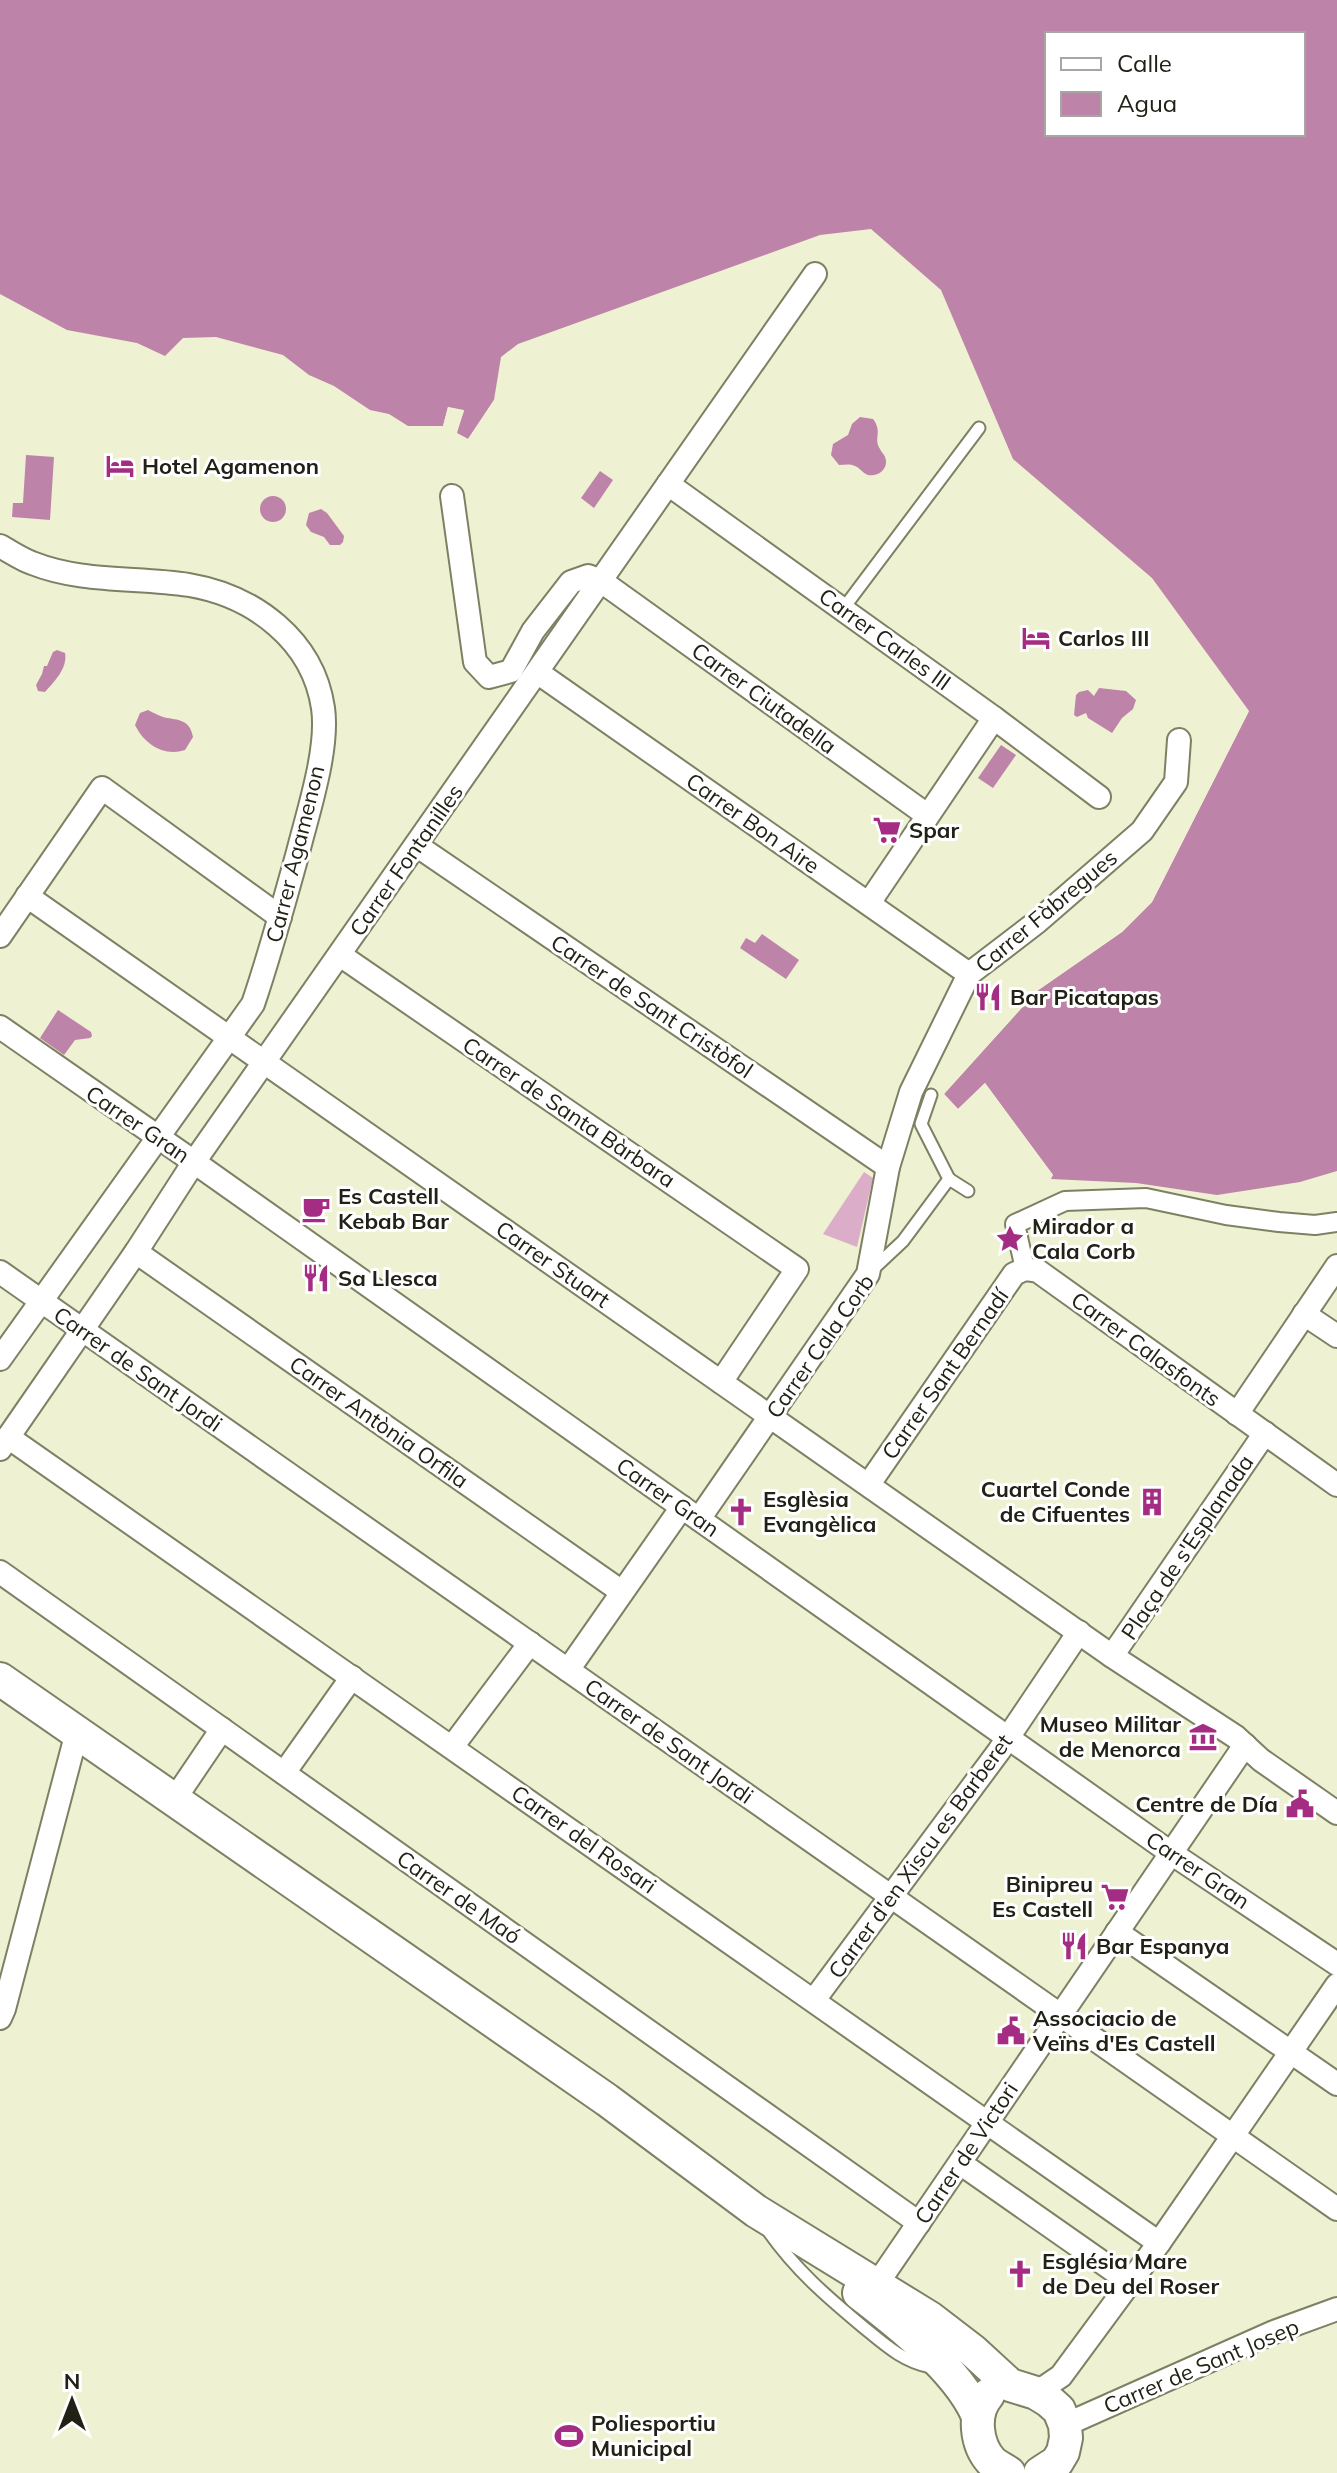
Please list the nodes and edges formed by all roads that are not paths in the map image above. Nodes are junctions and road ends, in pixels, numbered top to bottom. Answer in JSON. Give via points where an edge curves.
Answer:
{"nodes":[{"id":1,"x":815,"y":274,"type":"dead end"},
{"id":2,"x":979,"y":428,"type":"dead end"},
{"id":3,"x":668,"y":484,"type":"junction"},
{"id":4,"x":452,"y":496,"type":"dead end"},
{"id":5,"x":0,"y":546,"type":"edge"},
{"id":6,"x":601,"y":581,"type":"junction"},
{"id":7,"x":843,"y":609,"type":"junction"},
{"id":8,"x":537,"y":672,"type":"junction"},
{"id":9,"x":994,"y":718,"type":"junction"},
{"id":10,"x":1179,"y":740,"type":"dead end"},
{"id":11,"x":1099,"y":797,"type":"dead end"},
{"id":12,"x":927,"y":815,"type":"junction"},
{"id":13,"x":416,"y":845,"type":"junction"},
{"id":14,"x":27,"y":896,"type":"junction"},
{"id":15,"x":869,"y":903,"type":"junction"},
{"id":16,"x":280,"y":917,"type":"junction"},
{"id":17,"x":0,"y":936,"type":"edge"},
{"id":18,"x":340,"y":955,"type":"junction"},
{"id":19,"x":969,"y":974,"type":"junction"},
{"id":20,"x":253,"y":1004,"type":"junction"},
{"id":21,"x":0,"y":1027,"type":"edge"},
{"id":22,"x":229,"y":1037,"type":"junction"},
{"id":23,"x":261,"y":1060,"type":"junction"},
{"id":24,"x":931,"y":1095,"type":"dead end"},
{"id":25,"x":158,"y":1137,"type":"junction"},
{"id":26,"x":194,"y":1162,"type":"junction"},
{"id":27,"x":888,"y":1167,"type":"junction"},
{"id":28,"x":949,"y":1179,"type":"junction"},
{"id":29,"x":968,"y":1191,"type":"dead end"},
{"id":30,"x":1337,"y":1222,"type":"edge"},
{"id":31,"x":136,"y":1252,"type":"junction"},
{"id":32,"x":1337,"y":1266,"type":"edge"},
{"id":33,"x":1025,"y":1269,"type":"junction"},
{"id":34,"x":0,"y":1272,"type":"edge"},
{"id":35,"x":868,"y":1274,"type":"junction"},
{"id":36,"x":40,"y":1300,"type":"junction"},
{"id":37,"x":1304,"y":1314,"type":"junction"},
{"id":38,"x":83,"y":1330,"type":"junction"},
{"id":39,"x":1337,"y":1336,"type":"edge"},
{"id":40,"x":0,"y":1359,"type":"edge"},
{"id":41,"x":721,"y":1382,"type":"junction"},
{"id":42,"x":1237,"y":1414,"type":"junction"},
{"id":43,"x":770,"y":1416,"type":"junction"},
{"id":44,"x":1265,"y":1433,"type":"junction"},
{"id":45,"x":4,"y":1443,"type":"edge"},
{"id":46,"x":869,"y":1484,"type":"junction"},
{"id":47,"x":1337,"y":1485,"type":"edge"},
{"id":48,"x":691,"y":1513,"type":"junction"},
{"id":49,"x":0,"y":1572,"type":"edge"},
{"id":50,"x":622,"y":1592,"type":"junction"},
{"id":51,"x":1079,"y":1632,"type":"junction"},
{"id":52,"x":530,"y":1643,"type":"junction"},
{"id":53,"x":1112,"y":1656,"type":"junction"},
{"id":54,"x":568,"y":1670,"type":"junction"},
{"id":55,"x":352,"y":1677,"type":"junction"},
{"id":56,"x":0,"y":1679,"type":"edge"},
{"id":57,"x":222,"y":1729,"type":"junction"},
{"id":58,"x":77,"y":1732,"type":"junction"},
{"id":59,"x":1008,"y":1737,"type":"junction"},
{"id":60,"x":1245,"y":1745,"type":"junction"},
{"id":61,"x":452,"y":1747,"type":"junction"},
{"id":62,"x":284,"y":1773,"type":"junction"},
{"id":63,"x":174,"y":1800,"type":"junction"},
{"id":64,"x":1337,"y":1813,"type":"edge"},
{"id":65,"x":1171,"y":1853,"type":"junction"},
{"id":66,"x":891,"y":1897,"type":"junction"},
{"id":67,"x":1117,"y":1932,"type":"junction"},
{"id":68,"x":1337,"y":1964,"type":"edge"},
{"id":69,"x":1337,"y":1985,"type":"edge"},
{"id":70,"x":814,"y":2000,"type":"junction"},
{"id":71,"x":1060,"y":2015,"type":"junction"},
{"id":72,"x":0,"y":2018,"type":"edge"},
{"id":73,"x":1291,"y":2052,"type":"junction"},
{"id":74,"x":1337,"y":2084,"type":"edge"},
{"id":75,"x":988,"y":2121,"type":"junction"},
{"id":76,"x":1233,"y":2137,"type":"junction"},
{"id":77,"x":960,"y":2163,"type":"junction"},
{"id":78,"x":1337,"y":2209,"type":"edge"},
{"id":79,"x":756,"y":2211,"type":"junction"},
{"id":80,"x":919,"y":2223,"type":"junction"},
{"id":81,"x":1159,"y":2243,"type":"junction"},
{"id":82,"x":1130,"y":2282,"type":"junction"},
{"id":83,"x":877,"y":2284,"type":"junction"},
{"id":84,"x":1337,"y":2309,"type":"edge"},
{"id":85,"x":1023,"y":2389,"type":"junction"},
{"id":86,"x":977,"y":2414,"type":"junction"},
{"id":87,"x":1065,"y":2425,"type":"junction"},
{"id":88,"x":1052,"y":2469,"type":"edge"},
{"id":89,"x":1009,"y":2473,"type":"edge"}],
"edges":[{"from":1,"to":3,"type":"street","name":"Carrer Fontanilles"},
{"from":2,"to":7,"type":"lane"},
{"from":3,"to":6,"type":"street","name":"Carrer Fontanilles"},
{"from":3,"to":7,"type":"street","name":"Carrer Carles III"},
{"from":4,"to":6,"type":"street","via":[[475,662],[489,677],[511,671],[533,631],[571,582],[588,576]]},
{"from":5,"to":16,"type":"street","name":"Carrer Agamenon","via":[[33,564],[83,576],[189,585],[232,596],[270,618],[298,646],[314,675],[323,709],[322,744]]},
{"from":6,"to":8,"type":"street","name":"Carrer Fontanilles"},
{"from":6,"to":12,"type":"street","name":"Carrer Ciutadella"},
{"from":7,"to":9,"type":"street","name":"Carrer Carles III"},
{"from":8,"to":13,"type":"street","name":"Carrer Fontanilles"},
{"from":8,"to":15,"type":"street","name":"Carrer Bon Aire"},
{"from":9,"to":11,"type":"street","name":"Carrer Carles III"},
{"from":9,"to":12,"type":"street"},
{"from":10,"to":19,"type":"street","name":"Carrer Fàbregues","via":[[1176,782],[1142,831]]},
{"from":12,"to":15,"type":"street"},
{"from":13,"to":18,"type":"street","name":"Carrer Fontanilles"},
{"from":13,"to":27,"type":"street","name":"Carrer de Sant Cristòfol"},
{"from":14,"to":16,"type":"street","via":[[102,788]]},
{"from":14,"to":17,"type":"street"},
{"from":14,"to":22,"type":"street","name":"Carrer Stuart"},
{"from":15,"to":19,"type":"street","name":"Carrer Bon Aire"},
{"from":16,"to":20,"type":"street","name":"Carrer Agamenon"},
{"from":18,"to":23,"type":"street","name":"Carrer Fontanilles"},
{"from":18,"to":41,"type":"street","name":"Carrer de Santa Bàrbara","via":[[797,1269]]},
{"from":19,"to":27,"type":"street","name":"Carrer Fàbregues","via":[[911,1092]]},
{"from":20,"to":22,"type":"street","name":"Carrer Agamenon"},
{"from":20,"to":23,"type":"street","name":"Carrer Agamenon"},
{"from":21,"to":25,"type":"street","name":"Carrer Gran"},
{"from":22,"to":23,"type":"street","name":"Carrer Stuart"},
{"from":22,"to":25,"type":"street"},
{"from":23,"to":26,"type":"street","name":"Carrer Fontanilles"},
{"from":23,"to":41,"type":"street","name":"Carrer Stuart"},
{"from":24,"to":28,"type":"lane","via":[[921,1124]]},
{"from":25,"to":26,"type":"street","name":"Carrer Gran"},
{"from":25,"to":36,"type":"street"},
{"from":26,"to":31,"type":"street","name":"Carrer Fontanilles"},
{"from":26,"to":48,"type":"street","name":"Carrer Gran"},
{"from":27,"to":35,"type":"street","name":"Carrer Fàbregues"},
{"from":28,"to":29,"type":"lane"},
{"from":28,"to":35,"type":"lane","name":"Carrer Cala Corb","via":[[903,1241]]},
{"from":30,"to":33,"type":"street","via":[[1315,1225],[1226,1215],[1146,1198],[1065,1201],[1015,1224]]},
{"from":31,"to":38,"type":"street","name":"Carrer Fontanilles"},
{"from":31,"to":50,"type":"street","name":"Carrer Antònia Orfila"},
{"from":32,"to":37,"type":"street"},
{"from":33,"to":42,"type":"street","name":"Carrer Calasfonts","via":[[1038,1271]]},
{"from":33,"to":46,"type":"street","name":"Carrer Sant Bernadí","via":[[1014,1274]]},
{"from":34,"to":36,"type":"street","name":"Carrer de Sant Jordi"},
{"from":35,"to":43,"type":"street","name":"Carrer Cala Corb"},
{"from":36,"to":38,"type":"street","name":"Carrer de Sant Jordi"},
{"from":36,"to":40,"type":"street"},
{"from":37,"to":39,"type":"street"},
{"from":37,"to":42,"type":"street"},
{"from":38,"to":45,"type":"street","name":"Carrer Fontanilles"},
{"from":38,"to":52,"type":"street","name":"Carrer de Sant Jordi"},
{"from":41,"to":43,"type":"street","name":"Carrer Stuart"},
{"from":42,"to":44,"type":"street","name":"Carrer Calasfonts"},
{"from":43,"to":46,"type":"street","name":"Carrer Stuart"},
{"from":43,"to":48,"type":"street","name":"Carrer Cala Corb"},
{"from":44,"to":47,"type":"street","name":"Plaça de s'Esplanada"},
{"from":44,"to":53,"type":"street","name":"Plaça de s'Esplanada"},
{"from":45,"to":55,"type":"street","name":"Carrer del Rosari"},
{"from":46,"to":51,"type":"street","name":"Carrer Stuart"},
{"from":48,"to":50,"type":"street","name":"Carrer Cala Corb"},
{"from":48,"to":59,"type":"street","name":"Carrer Gran"},
{"from":49,"to":57,"type":"street","name":"Carrer de Maó"},
{"from":50,"to":54,"type":"street","name":"Carrer Cala Corb"},
{"from":51,"to":53,"type":"street","name":"Plaça de s'Esplanada"},
{"from":51,"to":59,"type":"street","name":"Carrer d'en Xiscu es Barberet"},
{"from":52,"to":54,"type":"street","name":"Carrer de Sant Jordi"},
{"from":52,"to":61,"type":"street"},
{"from":53,"to":60,"type":"street","name":"Plaça de s'Esplanada"},
{"from":54,"to":66,"type":"street","name":"Carrer de Sant Jordi"},
{"from":55,"to":61,"type":"street","name":"Carrer del Rosari"},
{"from":55,"to":62,"type":"street"},
{"from":56,"to":58,"type":"main road"},
{"from":57,"to":62,"type":"street","name":"Carrer de Maó"},
{"from":57,"to":63,"type":"street"},
{"from":58,"to":63,"type":"main road"},
{"from":58,"to":72,"type":"street"},
{"from":59,"to":65,"type":"street","name":"Carrer Gran"},
{"from":59,"to":66,"type":"street","name":"Carrer d'en Xiscu es Barberet"},
{"from":60,"to":64,"type":"street","name":"Plaça de s'Esplanada"},
{"from":60,"to":65,"type":"street","name":"Carrer de Victori"},
{"from":61,"to":70,"type":"street","name":"Carrer del Rosari"},
{"from":62,"to":80,"type":"street","name":"Carrer de Maó"},
{"from":63,"to":79,"type":"main road","via":[[607,2100]]},
{"from":65,"to":67,"type":"street","name":"Carrer de Victori"},
{"from":65,"to":68,"type":"street","name":"Carrer Gran"},
{"from":66,"to":70,"type":"street","name":"Carrer d'en Xiscu es Barberet"},
{"from":66,"to":71,"type":"street","name":"Carrer de Sant Jordi"},
{"from":67,"to":71,"type":"street","name":"Carrer de Victori"},
{"from":67,"to":73,"type":"street"},
{"from":69,"to":73,"type":"street"},
{"from":70,"to":75,"type":"street","name":"Carrer del Rosari"},
{"from":71,"to":75,"type":"street","name":"Carrer de Victori"},
{"from":71,"to":76,"type":"street","name":"Carrer de Sant Jordi"},
{"from":73,"to":74,"type":"street"},
{"from":73,"to":76,"type":"street"},
{"from":75,"to":77,"type":"street","name":"Carrer de Victori"},
{"from":75,"to":81,"type":"street","name":"Carrer del Rosari"},
{"from":76,"to":78,"type":"street","name":"Carrer de Sant Jordi"},
{"from":76,"to":81,"type":"street"},
{"from":77,"to":80,"type":"street","name":"Carrer de Victori"},
{"from":77,"to":82,"type":"street"},
{"from":79,"to":83,"type":"main road"},
{"from":79,"to":86,"type":"main road","via":[[913,2338],[964,2391]]},
{"from":80,"to":83,"type":"street","name":"Carrer de Victori"},
{"from":81,"to":82,"type":"street"},
{"from":82,"to":85,"type":"street","via":[[1061,2376]]},
{"from":83,"to":85,"type":"main road"},
{"from":84,"to":87,"type":"street","name":"Carrer de Sant Josep"},
{"from":85,"to":86,"type":"main road","via":[[989,2394]]},
{"from":85,"to":87,"type":"main road","via":[[1059,2410]]},
{"from":86,"to":89,"type":"main road","via":[[988,2456]]},
{"from":87,"to":88,"type":"main road","via":[[1063,2452]]}]}
